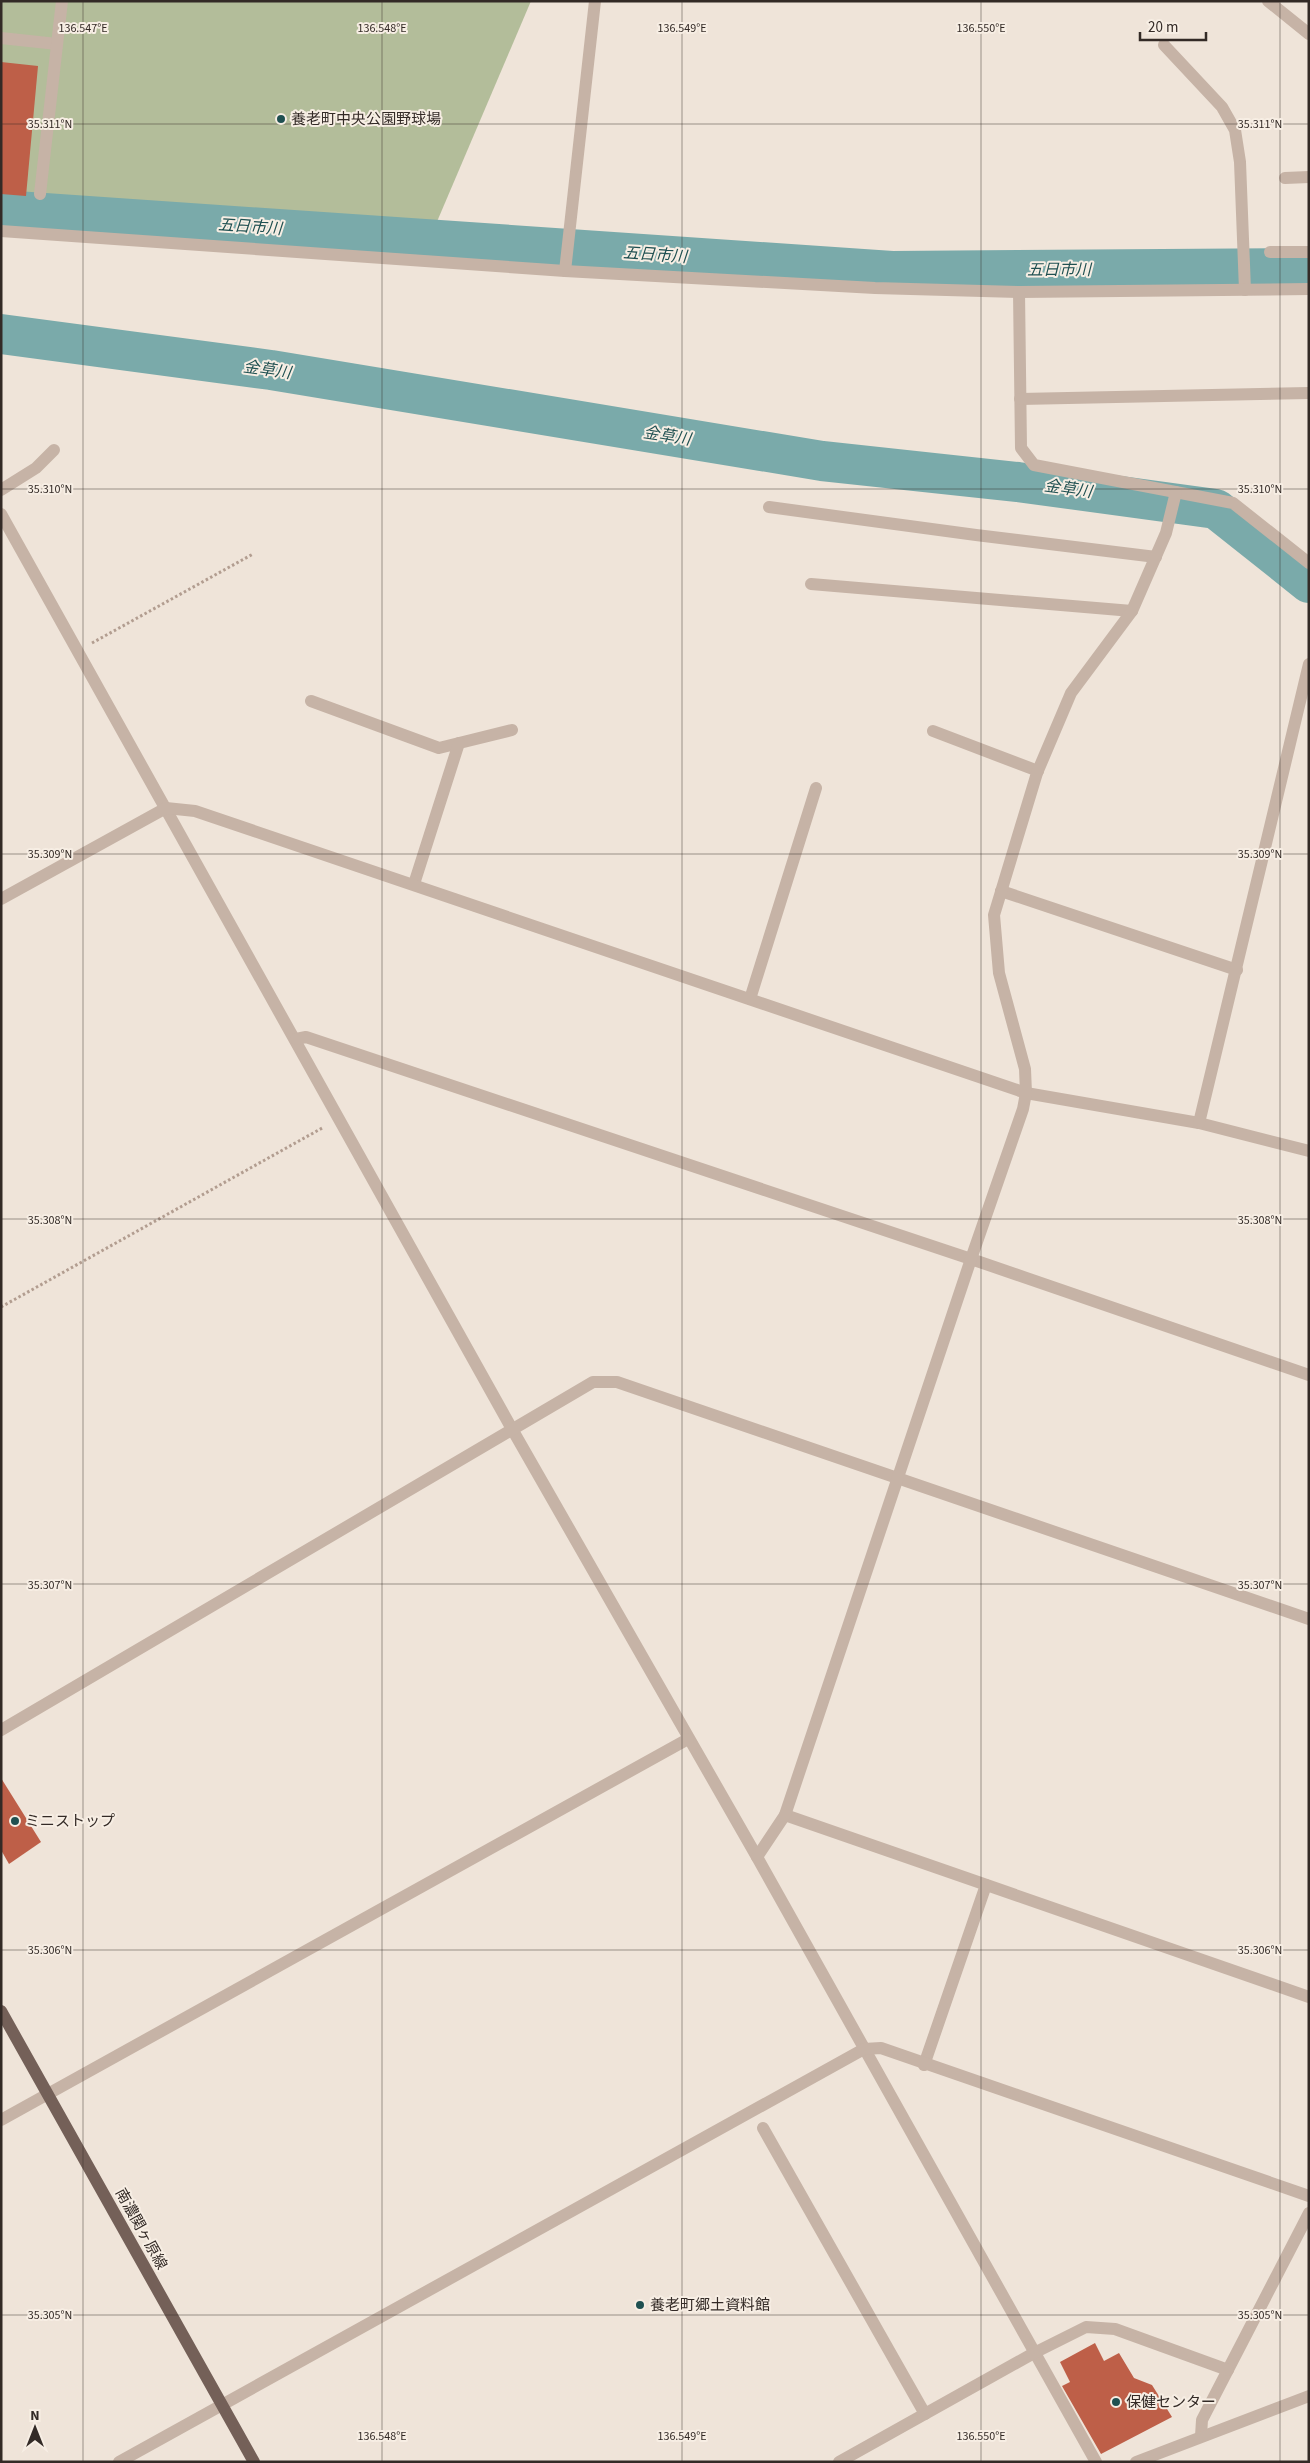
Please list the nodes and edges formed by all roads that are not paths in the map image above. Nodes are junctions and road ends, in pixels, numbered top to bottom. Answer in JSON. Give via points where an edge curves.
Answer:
{"nodes":[{"id":1,"x":62,"y":1,"type":"edge"},
{"id":2,"x":595,"y":1,"type":"edge"},
{"id":3,"x":1268,"y":1,"type":"edge"},
{"id":4,"x":1309,"y":34,"type":"edge"},
{"id":5,"x":1,"y":38,"type":"edge"},
{"id":6,"x":57,"y":44,"type":"junction"},
{"id":7,"x":1164,"y":45,"type":"dead end"},
{"id":8,"x":1309,"y":177,"type":"edge"},
{"id":9,"x":1285,"y":178,"type":"dead end"},
{"id":10,"x":40,"y":194,"type":"dead end"},
{"id":11,"x":1,"y":231,"type":"edge"},
{"id":12,"x":1270,"y":252,"type":"dead end"},
{"id":13,"x":1309,"y":252,"type":"edge"},
{"id":14,"x":564,"y":271,"type":"junction"},
{"id":15,"x":1309,"y":289,"type":"edge"},
{"id":16,"x":1245,"y":290,"type":"junction"},
{"id":17,"x":1019,"y":292,"type":"junction"},
{"id":18,"x":1309,"y":393,"type":"edge"},
{"id":19,"x":1020,"y":399,"type":"junction"},
{"id":20,"x":54,"y":450,"type":"dead end"},
{"id":21,"x":1,"y":490,"type":"edge"},
{"id":22,"x":1175,"y":495,"type":"junction"},
{"id":23,"x":769,"y":507,"type":"dead end"},
{"id":24,"x":1,"y":514,"type":"edge"},
{"id":25,"x":1156,"y":557,"type":"junction"},
{"id":26,"x":1309,"y":563,"type":"edge"},
{"id":27,"x":811,"y":584,"type":"dead end"},
{"id":28,"x":1132,"y":612,"type":"junction"},
{"id":29,"x":1309,"y":664,"type":"edge"},
{"id":30,"x":311,"y":701,"type":"dead end"},
{"id":31,"x":512,"y":730,"type":"dead end"},
{"id":32,"x":933,"y":731,"type":"dead end"},
{"id":33,"x":459,"y":743,"type":"junction"},
{"id":34,"x":1038,"y":771,"type":"junction"},
{"id":35,"x":816,"y":788,"type":"dead end"},
{"id":36,"x":166,"y":808,"type":"junction"},
{"id":37,"x":414,"y":884,"type":"junction"},
{"id":38,"x":1001,"y":891,"type":"junction"},
{"id":39,"x":1,"y":899,"type":"edge"},
{"id":40,"x":1237,"y":970,"type":"junction"},
{"id":41,"x":750,"y":999,"type":"junction"},
{"id":42,"x":296,"y":1039,"type":"junction"},
{"id":43,"x":1026,"y":1093,"type":"junction"},
{"id":44,"x":1200,"y":1123,"type":"junction"},
{"id":45,"x":1309,"y":1151,"type":"edge"},
{"id":46,"x":971,"y":1259,"type":"junction"},
{"id":47,"x":1309,"y":1375,"type":"edge"},
{"id":48,"x":512,"y":1429,"type":"junction"},
{"id":49,"x":897,"y":1479,"type":"junction"},
{"id":50,"x":1309,"y":1619,"type":"edge"},
{"id":51,"x":1,"y":1730,"type":"edge"},
{"id":52,"x":688,"y":1739,"type":"junction"},
{"id":53,"x":785,"y":1815,"type":"junction"},
{"id":54,"x":757,"y":1857,"type":"junction"},
{"id":55,"x":986,"y":1885,"type":"junction"},
{"id":56,"x":1309,"y":1997,"type":"edge"},
{"id":57,"x":1,"y":2011,"type":"edge"},
{"id":58,"x":864,"y":2048,"type":"junction"},
{"id":59,"x":924,"y":2065,"type":"junction"},
{"id":60,"x":48,"y":2095,"type":"junction"},
{"id":61,"x":1,"y":2120,"type":"edge"},
{"id":62,"x":763,"y":2128,"type":"dead end"},
{"id":63,"x":1309,"y":2196,"type":"edge"},
{"id":64,"x":1309,"y":2213,"type":"edge"},
{"id":65,"x":1034,"y":2353,"type":"junction"},
{"id":66,"x":1228,"y":2370,"type":"junction"},
{"id":67,"x":1309,"y":2396,"type":"edge"},
{"id":68,"x":221,"y":2404,"type":"junction"},
{"id":69,"x":925,"y":2414,"type":"junction"},
{"id":70,"x":1201,"y":2436,"type":"junction"},
{"id":71,"x":119,"y":2462,"type":"edge"},
{"id":72,"x":254,"y":2462,"type":"edge"},
{"id":73,"x":839,"y":2462,"type":"edge"},
{"id":74,"x":1096,"y":2462,"type":"edge"},
{"id":75,"x":1136,"y":2462,"type":"edge"}],
"edges":[{"from":1,"to":6,"type":"street"},
{"from":2,"to":14,"type":"street"},
{"from":3,"to":4,"type":"street"},
{"from":5,"to":6,"type":"street"},
{"from":6,"to":10,"type":"street"},
{"from":7,"to":16,"type":"street","via":[[1222,107],[1235,130],[1240,162]]},
{"from":8,"to":9,"type":"street"},
{"from":11,"to":14,"type":"street"},
{"from":12,"to":13,"type":"street"},
{"from":14,"to":17,"type":"street","via":[[875,288]]},
{"from":15,"to":16,"type":"street"},
{"from":16,"to":17,"type":"street"},
{"from":17,"to":19,"type":"street"},
{"from":18,"to":19,"type":"street"},
{"from":19,"to":22,"type":"street","via":[[1021,448],[1034,465]]},
{"from":20,"to":21,"type":"street","via":[[36,468]]},
{"from":22,"to":25,"type":"street","via":[[1166,533]]},
{"from":22,"to":26,"type":"street","via":[[1233,503]]},
{"from":23,"to":25,"type":"street"},
{"from":24,"to":36,"type":"street"},
{"from":25,"to":28,"type":"street"},
{"from":27,"to":28,"type":"street"},
{"from":28,"to":34,"type":"street","via":[[1071,693]]},
{"from":29,"to":40,"type":"street"},
{"from":30,"to":33,"type":"street","via":[[439,748]]},
{"from":31,"to":33,"type":"street"},
{"from":32,"to":34,"type":"street"},
{"from":33,"to":37,"type":"street"},
{"from":34,"to":38,"type":"street"},
{"from":35,"to":41,"type":"street"},
{"from":36,"to":37,"type":"street","via":[[195,810]]},
{"from":36,"to":39,"type":"street"},
{"from":36,"to":42,"type":"street"},
{"from":37,"to":41,"type":"street"},
{"from":38,"to":40,"type":"street"},
{"from":38,"to":43,"type":"street","via":[[994,915],[999,973],[1025,1069]]},
{"from":40,"to":44,"type":"street"},
{"from":41,"to":43,"type":"street"},
{"from":42,"to":46,"type":"street","via":[[306,1037]]},
{"from":42,"to":48,"type":"street"},
{"from":43,"to":44,"type":"street"},
{"from":43,"to":46,"type":"street"},
{"from":44,"to":45,"type":"street"},
{"from":46,"to":47,"type":"street"},
{"from":46,"to":49,"type":"street"},
{"from":48,"to":49,"type":"street","via":[[593,1382],[618,1382]]},
{"from":48,"to":51,"type":"street"},
{"from":48,"to":52,"type":"street"},
{"from":49,"to":50,"type":"street"},
{"from":49,"to":53,"type":"street"},
{"from":52,"to":54,"type":"street"},
{"from":52,"to":60,"type":"street"},
{"from":53,"to":54,"type":"street"},
{"from":53,"to":55,"type":"street"},
{"from":54,"to":58,"type":"street"},
{"from":55,"to":56,"type":"street"},
{"from":55,"to":59,"type":"street"},
{"from":57,"to":60,"type":"main road","name":"南濃関ヶ原線"},
{"from":58,"to":59,"type":"street","via":[[881,2048]]},
{"from":58,"to":65,"type":"street"},
{"from":58,"to":68,"type":"street"},
{"from":59,"to":63,"type":"street"},
{"from":60,"to":61,"type":"street"},
{"from":60,"to":68,"type":"main road","name":"南濃関ヶ原線"},
{"from":62,"to":69,"type":"street"},
{"from":64,"to":66,"type":"street"},
{"from":65,"to":66,"type":"street","via":[[1086,2327],[1106,2328]]},
{"from":65,"to":69,"type":"street"},
{"from":65,"to":74,"type":"street"},
{"from":66,"to":70,"type":"street","via":[[1202,2420]]},
{"from":67,"to":70,"type":"street"},
{"from":68,"to":71,"type":"street"},
{"from":68,"to":72,"type":"main road","name":"南濃関ヶ原線"},
{"from":69,"to":73,"type":"street"},
{"from":70,"to":75,"type":"street"}]}
